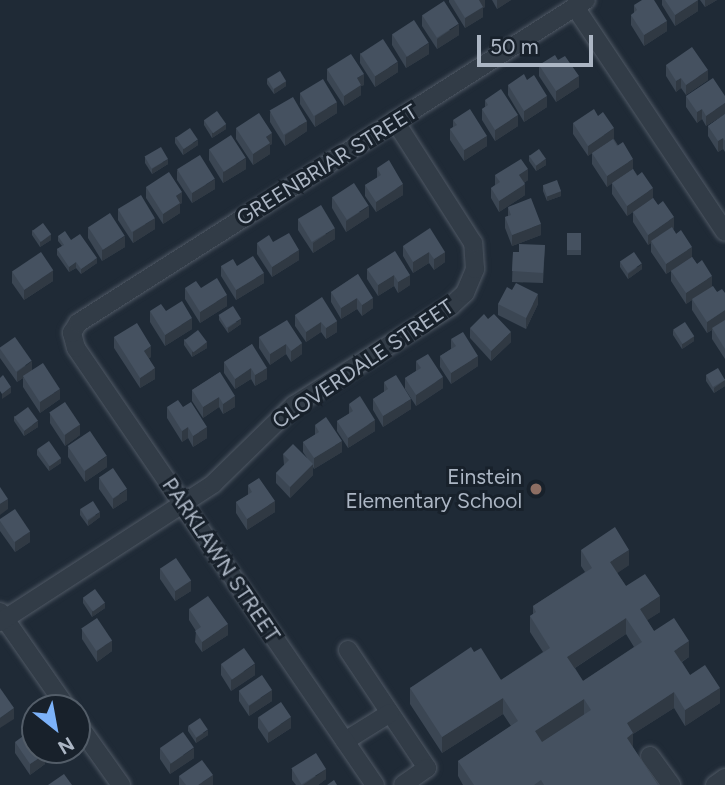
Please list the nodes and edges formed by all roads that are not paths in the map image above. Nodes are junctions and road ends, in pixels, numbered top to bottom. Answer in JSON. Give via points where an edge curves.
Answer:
{"nodes":[{"id":1,"x":580,"y":4,"type":"edge"},
{"id":2,"x":395,"y":121,"type":"junction"},
{"id":3,"x":725,"y":232,"type":"edge"},
{"id":4,"x":72,"y":333,"type":"joint"},
{"id":5,"x":182,"y":504,"type":"junction"},
{"id":6,"x":1,"y":618,"type":"edge"},
{"id":7,"x":348,"y":650,"type":"dead end"},
{"id":8,"x":57,"y":694,"type":"edge"},
{"id":9,"x":390,"y":713,"type":"junction"},
{"id":10,"x":345,"y":741,"type":"junction"},
{"id":11,"x":91,"y":743,"type":"edge"},
{"id":12,"x":650,"y":756,"type":"dead end"},
{"id":13,"x":725,"y":778,"type":"edge"},
{"id":14,"x":121,"y":785,"type":"edge"},
{"id":15,"x":375,"y":785,"type":"edge"},
{"id":16,"x":403,"y":785,"type":"edge"},
{"id":17,"x":671,"y":785,"type":"edge"},
{"id":18,"x":715,"y":785,"type":"edge"}],
"edges":[{"from":1,"to":2,"type":"street","name":"GREENBRIAR STREET"},
{"from":1,"to":3,"type":"street"},
{"from":2,"to":4,"type":"street","name":"GREENBRIAR STREET","via":[[78,323]]},
{"from":2,"to":5,"type":"street","name":"CLOVERDALE STREET","via":[[473,243],[471,283],[451,306],[294,405],[226,474]]},
{"from":4,"to":5,"type":"street","name":"PARKLAWN STREET","via":[[76,348]]},
{"from":5,"to":6,"type":"street","name":"CLOVERDALE STREET"},
{"from":5,"to":10,"type":"street","name":"PARKLAWN STREET"},
{"from":6,"to":8,"type":"street"},
{"from":7,"to":9,"type":"street"},
{"from":9,"to":10,"type":"street"},
{"from":9,"to":16,"type":"street","via":[[427,768]]},
{"from":10,"to":15,"type":"street","name":"PARKLAWN STREET"},
{"from":11,"to":14,"type":"street"},
{"from":12,"to":17,"type":"street"},
{"from":13,"to":18,"type":"street"}]}
